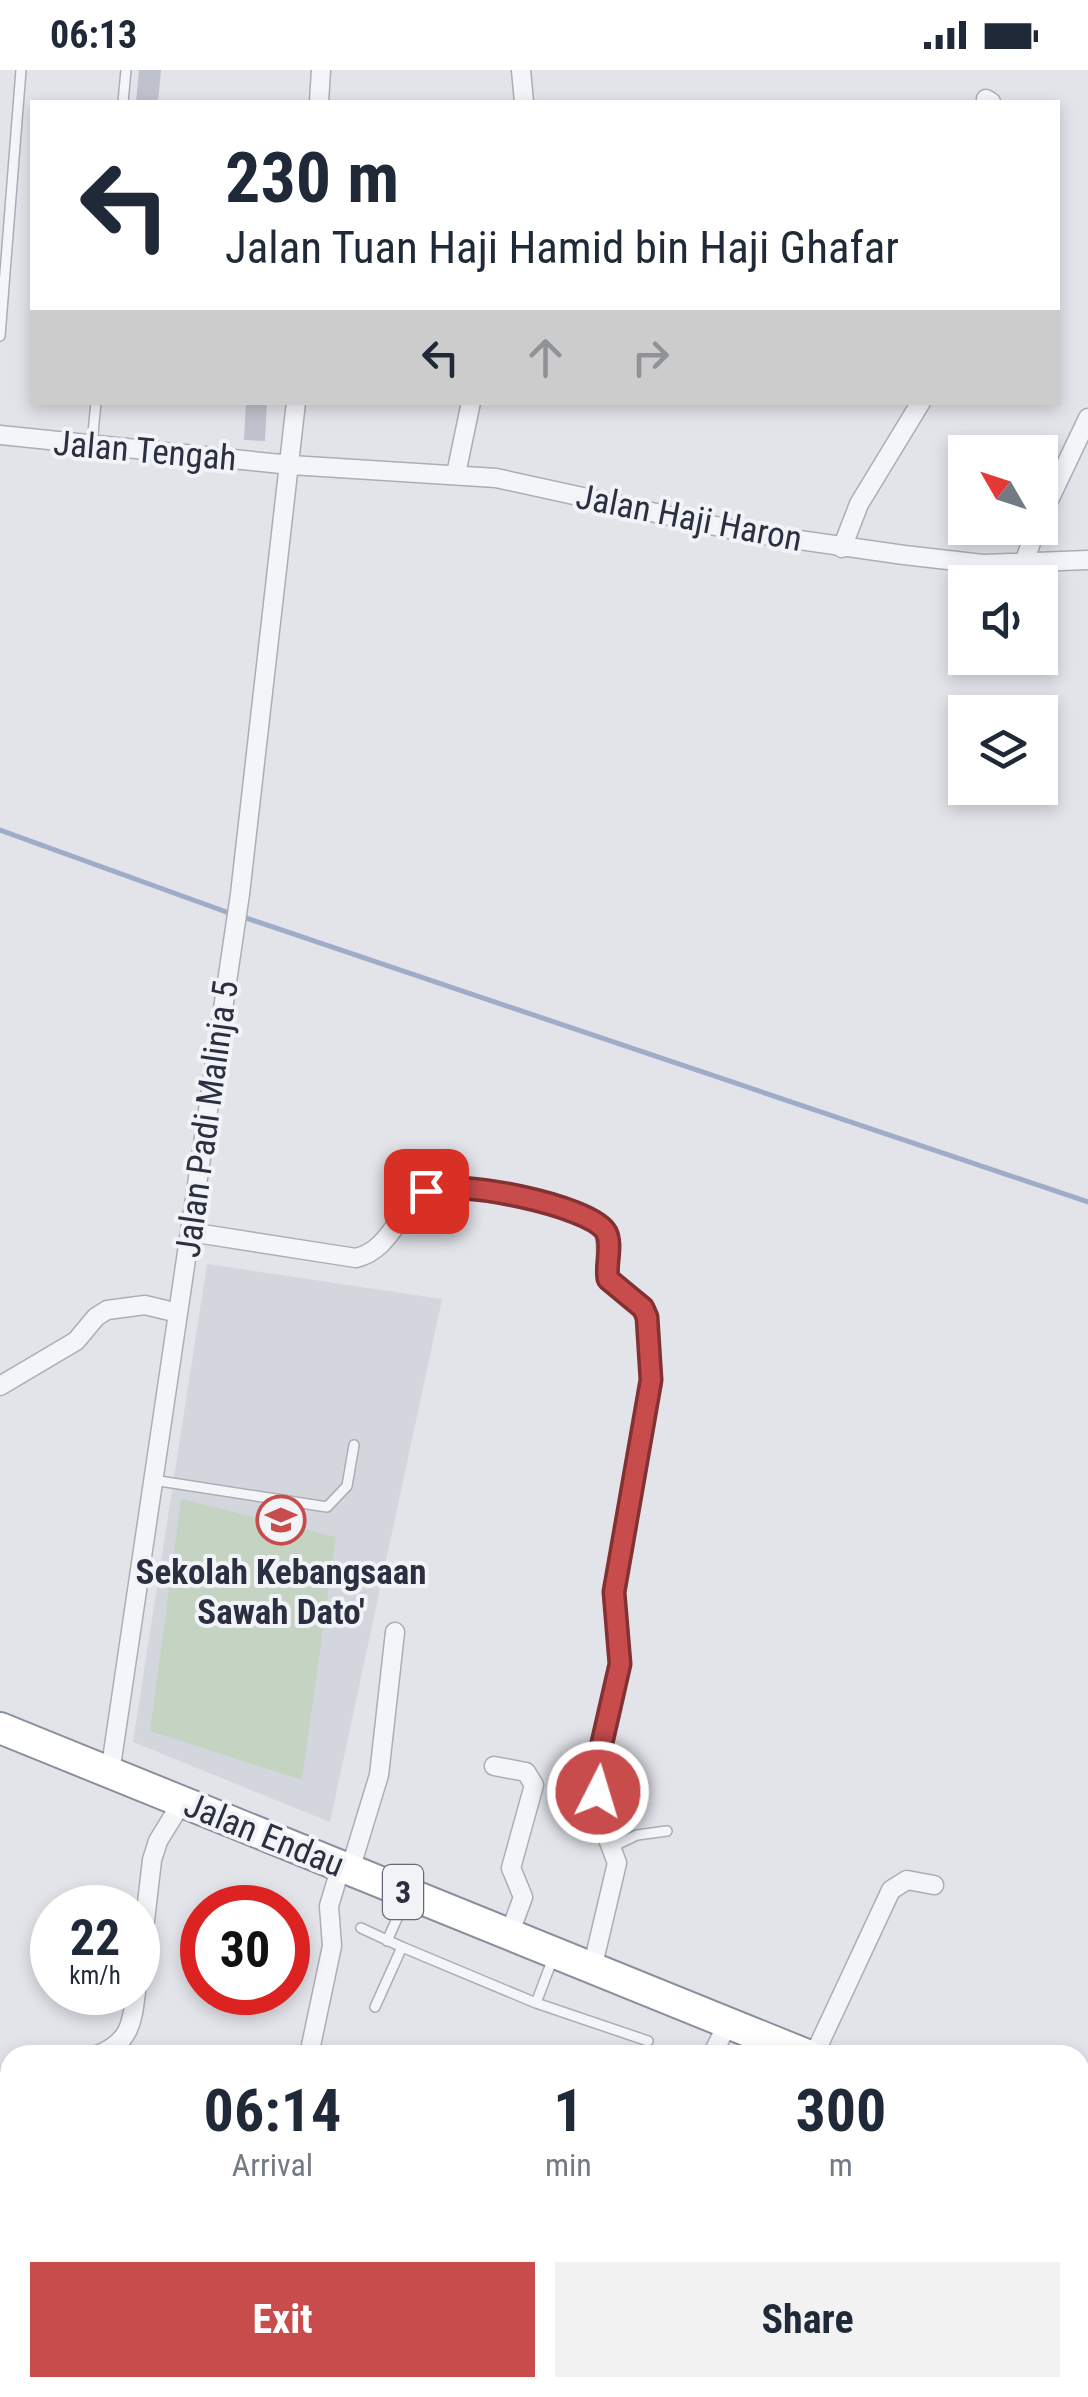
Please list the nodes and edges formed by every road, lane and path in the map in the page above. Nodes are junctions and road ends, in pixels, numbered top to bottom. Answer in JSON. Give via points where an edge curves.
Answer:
{"nodes":[{"id":1,"x":21,"y":70,"type":"edge"},
{"id":2,"x":126,"y":70,"type":"edge"},
{"id":3,"x":321,"y":70,"type":"edge"},
{"id":4,"x":521,"y":70,"type":"edge"},
{"id":5,"x":123,"y":100,"type":"edge"},
{"id":6,"x":319,"y":100,"type":"edge"},
{"id":7,"x":524,"y":100,"type":"edge"},
{"id":8,"x":0,"y":336,"type":"edge"},
{"id":9,"x":96,"y":405,"type":"edge"},
{"id":10,"x":296,"y":405,"type":"edge"},
{"id":11,"x":470,"y":405,"type":"edge"},
{"id":12,"x":919,"y":405,"type":"edge"},
{"id":13,"x":1088,"y":418,"type":"edge"},
{"id":14,"x":0,"y":436,"type":"edge"},
{"id":15,"x":92,"y":446,"type":"junction"},
{"id":16,"x":291,"y":464,"type":"junction"},
{"id":17,"x":456,"y":474,"type":"junction"},
{"id":18,"x":1058,"y":481,"type":"edge"},
{"id":19,"x":1030,"y":545,"type":"edge"},
{"id":20,"x":842,"y":548,"type":"junction"},
{"id":21,"x":1088,"y":560,"type":"edge"},
{"id":22,"x":1024,"y":563,"type":"junction"},
{"id":23,"x":190,"y":1232,"type":"junction"},
{"id":24,"x":178,"y":1313,"type":"junction"},
{"id":25,"x":0,"y":1386,"type":"edge"},
{"id":26,"x":354,"y":1445,"type":"dead end"},
{"id":27,"x":153,"y":1480,"type":"junction"},
{"id":28,"x":395,"y":1632,"type":"dead end"},
{"id":29,"x":0,"y":1728,"type":"edge"},
{"id":30,"x":494,"y":1766,"type":"dead end"},
{"id":31,"x":110,"y":1773,"type":"junction"},
{"id":32,"x":182,"y":1802,"type":"junction"},
{"id":33,"x":667,"y":1831,"type":"dead end"},
{"id":34,"x":614,"y":1846,"type":"junction"},
{"id":35,"x":346,"y":1868,"type":"junction"},
{"id":36,"x":149,"y":1885,"type":"edge"},
{"id":37,"x":934,"y":1885,"type":"dead end"},
{"id":38,"x":408,"y":1894,"type":"junction"},
{"id":39,"x":360,"y":1928,"type":"dead end"},
{"id":40,"x":508,"y":1935,"type":"junction"},
{"id":41,"x":387,"y":1941,"type":"junction"},
{"id":42,"x":402,"y":1948,"type":"junction"},
{"id":43,"x":555,"y":1954,"type":"junction"},
{"id":44,"x":592,"y":1969,"type":"junction"},
{"id":45,"x":536,"y":2002,"type":"junction"},
{"id":46,"x":375,"y":2006,"type":"dead end"},
{"id":47,"x":133,"y":2015,"type":"edge"},
{"id":48,"x":727,"y":2025,"type":"junction"},
{"id":49,"x":648,"y":2041,"type":"dead end"},
{"id":50,"x":114,"y":2045,"type":"edge"},
{"id":51,"x":311,"y":2045,"type":"edge"},
{"id":52,"x":717,"y":2045,"type":"edge"},
{"id":53,"x":782,"y":2045,"type":"edge"},
{"id":54,"x":815,"y":2045,"type":"edge"}],
"edges":[{"from":1,"to":8,"type":"lane"},
{"from":2,"to":5,"type":"lane"},
{"from":3,"to":6,"type":"street"},
{"from":4,"to":7,"type":"street"},
{"from":9,"to":15,"type":"lane"},
{"from":10,"to":16,"type":"street","name":"Jalan Padi Malinja 5"},
{"from":11,"to":17,"type":"street"},
{"from":12,"to":20,"type":"street","via":[[859,504]]},
{"from":13,"to":18,"type":"street"},
{"from":14,"to":15,"type":"street","name":"Jalan Tengah"},
{"from":15,"to":16,"type":"street","name":"Jalan Tengah"},
{"from":16,"to":17,"type":"street","name":"Jalan Haji Haron"},
{"from":16,"to":23,"type":"street","name":"Jalan Padi Malinja 5","via":[[240,894]]},
{"from":17,"to":20,"type":"street","name":"Jalan Haji Haron"},
{"from":19,"to":22,"type":"street"},
{"from":20,"to":22,"type":"street","name":"Jalan Haji Haron"},
{"from":21,"to":22,"type":"street","name":"Jalan Haji Haron"},
{"from":23,"to":24,"type":"street","name":"Jalan Padi Malinja 5"},
{"from":23,"to":34,"type":"street","via":[[356,1258],[380,1248],[433,1188],[565,1208],[593,1218],[606,1232],[608,1279],[643,1308],[651,1333],[651,1380],[614,1592],[620,1664],[596,1769],[599,1815]]},
{"from":24,"to":25,"type":"street","via":[[144,1306],[108,1310],[67,1348]]},
{"from":24,"to":27,"type":"street","name":"Jalan Padi Malinja 5"},
{"from":26,"to":27,"type":"lane","via":[[346,1486],[327,1506]]},
{"from":27,"to":31,"type":"street","name":"Jalan Padi Malinja 5"},
{"from":28,"to":35,"type":"street","via":[[379,1775]]},
{"from":29,"to":31,"type":"highway","name":"Jalan Endau","number":"3"},
{"from":30,"to":40,"type":"street","via":[[526,1772],[534,1785],[511,1868],[523,1897]]},
{"from":31,"to":32,"type":"highway","name":"Jalan Endau","number":"3"},
{"from":32,"to":35,"type":"highway","name":"Jalan Endau","number":"3"},
{"from":32,"to":36,"type":"street","via":[[152,1860]]},
{"from":33,"to":34,"type":"lane"},
{"from":34,"to":44,"type":"street","via":[[617,1863]]},
{"from":35,"to":38,"type":"highway","name":"Jalan Endau","number":"3"},
{"from":35,"to":51,"type":"street","via":[[329,1906],[332,1946]]},
{"from":37,"to":54,"type":"street","via":[[907,1880],[891,1890]]},
{"from":38,"to":40,"type":"highway","name":"Jalan Endau","number":"3"},
{"from":38,"to":41,"type":"lane"},
{"from":39,"to":41,"type":"lane"},
{"from":40,"to":43,"type":"highway","name":"Jalan Endau","number":"3"},
{"from":41,"to":42,"type":"lane"},
{"from":42,"to":45,"type":"lane"},
{"from":42,"to":46,"type":"lane"},
{"from":43,"to":44,"type":"highway","name":"Jalan Endau","number":"3"},
{"from":43,"to":45,"type":"lane"},
{"from":44,"to":48,"type":"highway","name":"Jalan Endau","number":"3"},
{"from":45,"to":49,"type":"lane"},
{"from":47,"to":50,"type":"street","via":[[125,2039]]},
{"from":48,"to":52,"type":"street"},
{"from":48,"to":53,"type":"highway","name":"Jalan Endau","number":"3"}]}
